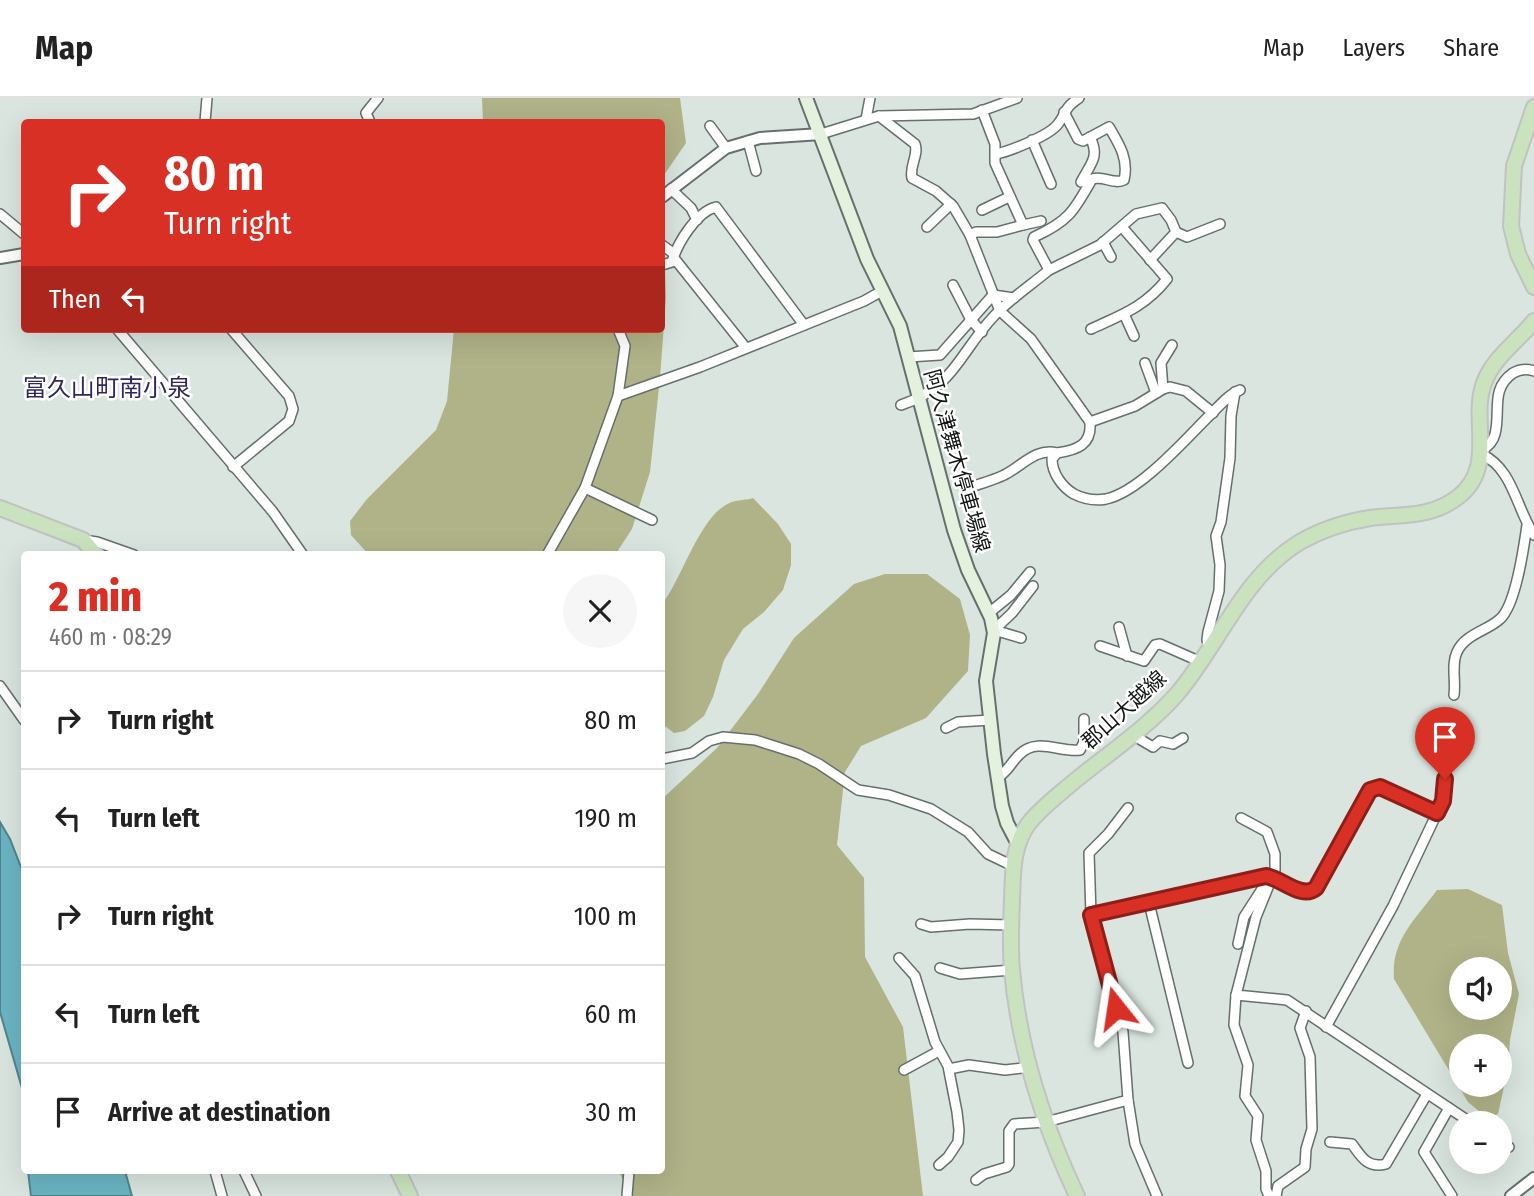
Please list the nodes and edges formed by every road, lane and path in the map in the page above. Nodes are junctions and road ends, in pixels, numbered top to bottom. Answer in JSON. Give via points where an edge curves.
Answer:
{"nodes":[{"id":1,"x":207,"y":98,"type":"edge"},
{"id":2,"x":378,"y":98,"type":"edge"},
{"id":3,"x":806,"y":98,"type":"edge"},
{"id":4,"x":870,"y":98,"type":"edge"},
{"id":5,"x":1017,"y":98,"type":"edge"},
{"id":6,"x":1079,"y":98,"type":"edge"},
{"id":7,"x":1534,"y":107,"type":"edge"},
{"id":8,"x":982,"y":110,"type":"junction"},
{"id":9,"x":1065,"y":112,"type":"junction"},
{"id":10,"x":879,"y":116,"type":"junction"},
{"id":11,"x":205,"y":119,"type":"edge"},
{"id":12,"x":369,"y":119,"type":"edge"},
{"id":13,"x":866,"y":120,"type":"junction"},
{"id":14,"x":710,"y":126,"type":"dead end"},
{"id":15,"x":821,"y":134,"type":"junction"},
{"id":16,"x":1090,"y":137,"type":"junction"},
{"id":17,"x":1032,"y":140,"type":"junction"},
{"id":18,"x":748,"y":141,"type":"junction"},
{"id":19,"x":726,"y":148,"type":"junction"},
{"id":20,"x":996,"y":154,"type":"junction"},
{"id":21,"x":756,"y":171,"type":"dead end"},
{"id":22,"x":1081,"y":181,"type":"dead end"},
{"id":23,"x":1051,"y":184,"type":"dead end"},
{"id":24,"x":671,"y":189,"type":"junction"},
{"id":25,"x":665,"y":194,"type":"edge"},
{"id":26,"x":1009,"y":197,"type":"junction"},
{"id":27,"x":951,"y":204,"type":"junction"},
{"id":28,"x":982,"y":210,"type":"dead end"},
{"id":29,"x":0,"y":215,"type":"edge"},
{"id":30,"x":697,"y":219,"type":"junction"},
{"id":31,"x":1041,"y":221,"type":"dead end"},
{"id":32,"x":1220,"y":224,"type":"dead end"},
{"id":33,"x":1023,"y":225,"type":"junction"},
{"id":34,"x":927,"y":227,"type":"dead end"},
{"id":35,"x":1122,"y":227,"type":"junction"},
{"id":36,"x":21,"y":232,"type":"edge"},
{"id":37,"x":1176,"y":232,"type":"junction"},
{"id":38,"x":970,"y":235,"type":"junction"},
{"id":39,"x":1103,"y":242,"type":"junction"},
{"id":40,"x":665,"y":248,"type":"edge"},
{"id":41,"x":21,"y":254,"type":"edge"},
{"id":42,"x":673,"y":256,"type":"junction"},
{"id":43,"x":1111,"y":257,"type":"dead end"},
{"id":44,"x":0,"y":258,"type":"edge"},
{"id":45,"x":1150,"y":260,"type":"junction"},
{"id":46,"x":665,"y":264,"type":"edge"},
{"id":47,"x":1049,"y":270,"type":"junction"},
{"id":48,"x":953,"y":285,"type":"dead end"},
{"id":49,"x":1534,"y":287,"type":"edge"},
{"id":50,"x":882,"y":291,"type":"junction"},
{"id":51,"x":993,"y":295,"type":"junction"},
{"id":52,"x":1014,"y":298,"type":"junction"},
{"id":53,"x":1000,"y":311,"type":"junction"},
{"id":54,"x":1124,"y":314,"type":"junction"},
{"id":55,"x":971,"y":320,"type":"junction"},
{"id":56,"x":1534,"y":321,"type":"edge"},
{"id":57,"x":804,"y":325,"type":"junction"},
{"id":58,"x":1091,"y":330,"type":"dead end"},
{"id":59,"x":982,"y":332,"type":"junction"},
{"id":60,"x":120,"y":333,"type":"edge"},
{"id":61,"x":234,"y":333,"type":"edge"},
{"id":62,"x":620,"y":333,"type":"edge"},
{"id":63,"x":1134,"y":336,"type":"dead end"},
{"id":64,"x":1172,"y":345,"type":"dead end"},
{"id":65,"x":746,"y":348,"type":"junction"},
{"id":66,"x":908,"y":357,"type":"junction"},
{"id":67,"x":1145,"y":363,"type":"dead end"},
{"id":68,"x":1534,"y":371,"type":"edge"},
{"id":69,"x":1160,"y":391,"type":"junction"},
{"id":70,"x":618,"y":396,"type":"junction"},
{"id":71,"x":920,"y":399,"type":"junction"},
{"id":72,"x":901,"y":405,"type":"dead end"},
{"id":73,"x":1213,"y":413,"type":"junction"},
{"id":74,"x":1090,"y":422,"type":"junction"},
{"id":75,"x":1481,"y":452,"type":"junction"},
{"id":76,"x":1057,"y":453,"type":"junction"},
{"id":77,"x":233,"y":467,"type":"junction"},
{"id":78,"x":977,"y":485,"type":"dead end"},
{"id":79,"x":586,"y":488,"type":"junction"},
{"id":80,"x":0,"y":508,"type":"edge"},
{"id":81,"x":1534,"y":515,"type":"edge"},
{"id":82,"x":652,"y":520,"type":"dead end"},
{"id":83,"x":1525,"y":520,"type":"junction"},
{"id":84,"x":1534,"y":535,"type":"edge"},
{"id":85,"x":83,"y":540,"type":"junction"},
{"id":86,"x":93,"y":551,"type":"edge"},
{"id":87,"x":123,"y":551,"type":"edge"},
{"id":88,"x":300,"y":551,"type":"edge"},
{"id":89,"x":549,"y":551,"type":"edge"},
{"id":90,"x":1030,"y":572,"type":"dead end"},
{"id":91,"x":1033,"y":586,"type":"dead end"},
{"id":92,"x":989,"y":613,"type":"junction"},
{"id":93,"x":1119,"y":626,"type":"dead end"},
{"id":94,"x":994,"y":630,"type":"junction"},
{"id":95,"x":1021,"y":638,"type":"dead end"},
{"id":96,"x":1100,"y":646,"type":"dead end"},
{"id":97,"x":1209,"y":647,"type":"junction"},
{"id":98,"x":1127,"y":656,"type":"junction"},
{"id":99,"x":1201,"y":662,"type":"junction"},
{"id":100,"x":0,"y":686,"type":"edge"},
{"id":101,"x":1454,"y":695,"type":"dead end"},
{"id":102,"x":21,"y":716,"type":"edge"},
{"id":103,"x":1084,"y":719,"type":"dead end"},
{"id":104,"x":991,"y":720,"type":"junction"},
{"id":105,"x":1457,"y":721,"type":"dead end"},
{"id":106,"x":946,"y":728,"type":"dead end"},
{"id":107,"x":1131,"y":734,"type":"junction"},
{"id":108,"x":1183,"y":738,"type":"dead end"},
{"id":109,"x":665,"y":758,"type":"edge"},
{"id":110,"x":997,"y":778,"type":"junction"},
{"id":111,"x":1128,"y":808,"type":"dead end"},
{"id":112,"x":1437,"y":813,"type":"junction"},
{"id":113,"x":1241,"y":818,"type":"dead end"},
{"id":114,"x":1018,"y":844,"type":"junction"},
{"id":115,"x":1013,"y":866,"type":"junction"},
{"id":116,"x":1273,"y":877,"type":"junction"},
{"id":117,"x":1149,"y":903,"type":"junction"},
{"id":118,"x":1091,"y":915,"type":"junction"},
{"id":119,"x":921,"y":924,"type":"dead end"},
{"id":120,"x":1011,"y":925,"type":"junction"},
{"id":121,"x":1238,"y":944,"type":"dead end"},
{"id":122,"x":899,"y":958,"type":"dead end"},
{"id":123,"x":940,"y":968,"type":"dead end"},
{"id":124,"x":1012,"y":970,"type":"junction"},
{"id":125,"x":1236,"y":995,"type":"junction"},
{"id":126,"x":1306,"y":1011,"type":"junction"},
{"id":127,"x":1326,"y":1027,"type":"junction"},
{"id":128,"x":939,"y":1051,"type":"junction"},
{"id":129,"x":1188,"y":1063,"type":"dead end"},
{"id":130,"x":1031,"y":1067,"type":"junction"},
{"id":131,"x":949,"y":1069,"type":"junction"},
{"id":132,"x":904,"y":1070,"type":"dead end"},
{"id":133,"x":1427,"y":1094,"type":"junction"},
{"id":134,"x":1128,"y":1100,"type":"junction"},
{"id":135,"x":1450,"y":1108,"type":"junction"},
{"id":136,"x":1454,"y":1111,"type":"edge"},
{"id":137,"x":1046,"y":1122,"type":"junction"},
{"id":138,"x":1330,"y":1142,"type":"dead end"},
{"id":139,"x":939,"y":1165,"type":"dead end"},
{"id":140,"x":216,"y":1174,"type":"edge"},
{"id":141,"x":245,"y":1174,"type":"edge"},
{"id":142,"x":399,"y":1174,"type":"edge"},
{"id":143,"x":629,"y":1174,"type":"edge"},
{"id":144,"x":1534,"y":1178,"type":"edge"},
{"id":145,"x":976,"y":1180,"type":"dead end"},
{"id":146,"x":222,"y":1196,"type":"edge"},
{"id":147,"x":256,"y":1196,"type":"edge"},
{"id":148,"x":410,"y":1196,"type":"edge"},
{"id":149,"x":627,"y":1196,"type":"edge"},
{"id":150,"x":1077,"y":1196,"type":"edge"},
{"id":151,"x":1157,"y":1196,"type":"edge"},
{"id":152,"x":1269,"y":1196,"type":"edge"},
{"id":153,"x":1276,"y":1196,"type":"edge"},
{"id":154,"x":1452,"y":1196,"type":"edge"},
{"id":155,"x":1511,"y":1196,"type":"edge"}],
"edges":[{"from":1,"to":11,"type":"street"},
{"from":2,"to":12,"type":"street","via":[[366,113]]},
{"from":3,"to":15,"type":"main road","name":"阿久津舞木停車場線"},
{"from":4,"to":13,"type":"street"},
{"from":5,"to":8,"type":"street"},
{"from":6,"to":9,"type":"street"},
{"from":7,"to":49,"type":"main road","via":[[1514,166],[1511,226]]},
{"from":8,"to":10,"type":"street","via":[[959,116]]},
{"from":8,"to":20,"type":"street"},
{"from":9,"to":16,"type":"street","via":[[1078,139]]},
{"from":9,"to":17,"type":"street","via":[[1058,126]]},
{"from":10,"to":13,"type":"street"},
{"from":10,"to":27,"type":"street","via":[[916,146],[913,181]]},
{"from":13,"to":15,"type":"street"},
{"from":14,"to":19,"type":"street"},
{"from":15,"to":18,"type":"street"},
{"from":15,"to":50,"type":"main road","name":"阿久津舞木停車場線"},
{"from":16,"to":22,"type":"street","via":[[1096,155]]},
{"from":16,"to":47,"type":"street","via":[[1109,127],[1124,155],[1124,177],[1121,182],[1092,179],[1075,211],[1034,237]]},
{"from":17,"to":20,"type":"street"},
{"from":17,"to":23,"type":"street"},
{"from":18,"to":19,"type":"street"},
{"from":18,"to":21,"type":"street"},
{"from":19,"to":24,"type":"street"},
{"from":20,"to":26,"type":"street","via":[[995,163]]},
{"from":24,"to":25,"type":"street"},
{"from":24,"to":30,"type":"street"},
{"from":26,"to":28,"type":"street"},
{"from":26,"to":33,"type":"street"},
{"from":27,"to":34,"type":"street"},
{"from":27,"to":38,"type":"street"},
{"from":29,"to":36,"type":"street"},
{"from":30,"to":42,"type":"street"},
{"from":30,"to":57,"type":"street","via":[[716,206]]},
{"from":31,"to":33,"type":"street"},
{"from":32,"to":37,"type":"street","via":[[1187,236]]},
{"from":33,"to":38,"type":"street"},
{"from":35,"to":37,"type":"street","via":[[1136,214],[1162,208]]},
{"from":35,"to":39,"type":"street"},
{"from":35,"to":45,"type":"street"},
{"from":37,"to":45,"type":"street"},
{"from":38,"to":51,"type":"street"},
{"from":39,"to":43,"type":"street"},
{"from":39,"to":47,"type":"street"},
{"from":40,"to":42,"type":"street"},
{"from":41,"to":44,"type":"street"},
{"from":42,"to":46,"type":"street"},
{"from":42,"to":65,"type":"street"},
{"from":45,"to":54,"type":"street","via":[[1167,279],[1149,299]]},
{"from":47,"to":52,"type":"street"},
{"from":48,"to":55,"type":"street"},
{"from":50,"to":57,"type":"street"},
{"from":50,"to":66,"type":"main road","name":"阿久津舞木停車場線","via":[[900,326]]},
{"from":51,"to":52,"type":"street"},
{"from":51,"to":53,"type":"street"},
{"from":51,"to":55,"type":"street"},
{"from":52,"to":53,"type":"street"},
{"from":53,"to":59,"type":"street"},
{"from":53,"to":74,"type":"street","via":[[1031,339]]},
{"from":54,"to":58,"type":"street"},
{"from":54,"to":63,"type":"street"},
{"from":55,"to":59,"type":"street"},
{"from":55,"to":66,"type":"street","via":[[940,355]]},
{"from":56,"to":75,"type":"main road","name":"郡山大越線","via":[[1495,362],[1485,380],[1480,396]]},
{"from":57,"to":65,"type":"street"},
{"from":59,"to":71,"type":"street","via":[[947,379]]},
{"from":60,"to":77,"type":"street"},
{"from":61,"to":77,"type":"street","via":[[289,396],[293,409],[289,421]]},
{"from":62,"to":70,"type":"street","via":[[625,345]]},
{"from":64,"to":69,"type":"street","via":[[1161,363]]},
{"from":65,"to":70,"type":"street"},
{"from":66,"to":71,"type":"main road","name":"阿久津舞木停車場線"},
{"from":67,"to":69,"type":"street"},
{"from":68,"to":75,"type":"street","via":[[1517,371],[1505,380],[1496,402],[1495,434]]},
{"from":69,"to":73,"type":"street","via":[[1176,387],[1186,391]]},
{"from":69,"to":74,"type":"street","via":[[1135,406]]},
{"from":70,"to":79,"type":"street"},
{"from":71,"to":72,"type":"street"},
{"from":71,"to":92,"type":"main road","name":"阿久津舞木停車場線","via":[[954,530]]},
{"from":73,"to":76,"type":"street","via":[[1165,460],[1108,499],[1090,499],[1065,487],[1053,465]]},
{"from":73,"to":97,"type":"street","via":[[1237,391],[1216,536],[1219,591],[1208,632]]},
{"from":74,"to":76,"type":"street","via":[[1088,440]]},
{"from":75,"to":83,"type":"street","via":[[1507,479]]},
{"from":75,"to":97,"type":"main road","name":"郡山大越線","via":[[1476,473],[1461,496],[1438,510],[1335,526],[1288,550],[1261,574]]},
{"from":76,"to":78,"type":"street","via":[[1043,452],[1005,475]]},
{"from":77,"to":88,"type":"street"},
{"from":79,"to":82,"type":"street"},
{"from":79,"to":89,"type":"street"},
{"from":80,"to":85,"type":"main road"},
{"from":81,"to":83,"type":"street"},
{"from":83,"to":84,"type":"street"},
{"from":83,"to":101,"type":"street","via":[[1522,563],[1508,608],[1501,619],[1466,639],[1455,655]]},
{"from":85,"to":86,"type":"main road"},
{"from":85,"to":87,"type":"street"},
{"from":90,"to":92,"type":"street"},
{"from":91,"to":94,"type":"street"},
{"from":92,"to":94,"type":"main road","name":"阿久津舞木停車場線"},
{"from":93,"to":98,"type":"street"},
{"from":94,"to":95,"type":"street"},
{"from":94,"to":104,"type":"main road","name":"阿久津舞木停車場線","via":[[986,681]]},
{"from":96,"to":98,"type":"street"},
{"from":97,"to":99,"type":"main road","name":"郡山大越線"},
{"from":98,"to":99,"type":"street","via":[[1144,661],[1157,644]]},
{"from":99,"to":107,"type":"main road","name":"郡山大越線","via":[[1174,697]]},
{"from":100,"to":102,"type":"street"},
{"from":103,"to":110,"type":"street","via":[[1080,750],[1033,747],[1020,753]]},
{"from":104,"to":106,"type":"street","via":[[958,722]]},
{"from":104,"to":110,"type":"main road","name":"阿久津舞木停車場線"},
{"from":105,"to":112,"type":"street","via":[[1444,750],[1444,794]]},
{"from":107,"to":108,"type":"street","via":[[1153,747],[1160,741],[1173,744]]},
{"from":107,"to":114,"type":"main road","name":"郡山大越線","via":[[1042,809]]},
{"from":109,"to":115,"type":"street","via":[[723,737],[755,740],[799,754],[858,790],[931,809],[962,828],[988,854]]},
{"from":110,"to":114,"type":"main road","name":"阿久津舞木停車場線","via":[[1007,823]]},
{"from":111,"to":118,"type":"street","via":[[1089,853]]},
{"from":112,"to":116,"type":"street","via":[[1376,787],[1370,790],[1314,890],[1304,893]]},
{"from":112,"to":127,"type":"street","via":[[1393,906]]},
{"from":113,"to":116,"type":"street","via":[[1271,837]]},
{"from":114,"to":115,"type":"main road","name":"郡山大越線"},
{"from":115,"to":120,"type":"main road","name":"郡山大越線"},
{"from":116,"to":117,"type":"street"},
{"from":116,"to":121,"type":"street","via":[[1244,917]]},
{"from":116,"to":125,"type":"street","via":[[1256,917]]},
{"from":117,"to":118,"type":"street"},
{"from":117,"to":129,"type":"street"},
{"from":118,"to":134,"type":"street","via":[[1123,1032]]},
{"from":119,"to":120,"type":"street"},
{"from":120,"to":124,"type":"main road","name":"郡山大越線"},
{"from":122,"to":128,"type":"street","via":[[915,976]]},
{"from":123,"to":124,"type":"street","via":[[960,974]]},
{"from":124,"to":130,"type":"main road","name":"郡山大越線"},
{"from":125,"to":126,"type":"street","via":[[1287,1000]]},
{"from":125,"to":152,"type":"street","via":[[1234,1025],[1248,1065],[1245,1096],[1258,1116],[1256,1140]]},
{"from":126,"to":127,"type":"street"},
{"from":126,"to":153,"type":"street","via":[[1300,1028],[1310,1057],[1312,1129],[1305,1167],[1278,1186]]},
{"from":127,"to":133,"type":"street"},
{"from":128,"to":131,"type":"street"},
{"from":128,"to":132,"type":"street"},
{"from":130,"to":131,"type":"street","via":[[1004,1070],[969,1065]]},
{"from":130,"to":137,"type":"main road","name":"郡山大越線"},
{"from":131,"to":139,"type":"street","via":[[959,1135]]},
{"from":133,"to":135,"type":"street"},
{"from":133,"to":138,"type":"street","via":[[1385,1164],[1365,1162],[1350,1143]]},
{"from":134,"to":137,"type":"street"},
{"from":134,"to":151,"type":"street","via":[[1135,1144]]},
{"from":135,"to":136,"type":"street"},
{"from":135,"to":154,"type":"street","via":[[1424,1152]]},
{"from":137,"to":145,"type":"street","via":[[1012,1125],[1009,1164]]},
{"from":137,"to":150,"type":"main road","name":"郡山大越線"},
{"from":140,"to":146,"type":"street"},
{"from":141,"to":147,"type":"street"},
{"from":142,"to":148,"type":"main road"},
{"from":143,"to":149,"type":"street"},
{"from":144,"to":155,"type":"street"}]}
